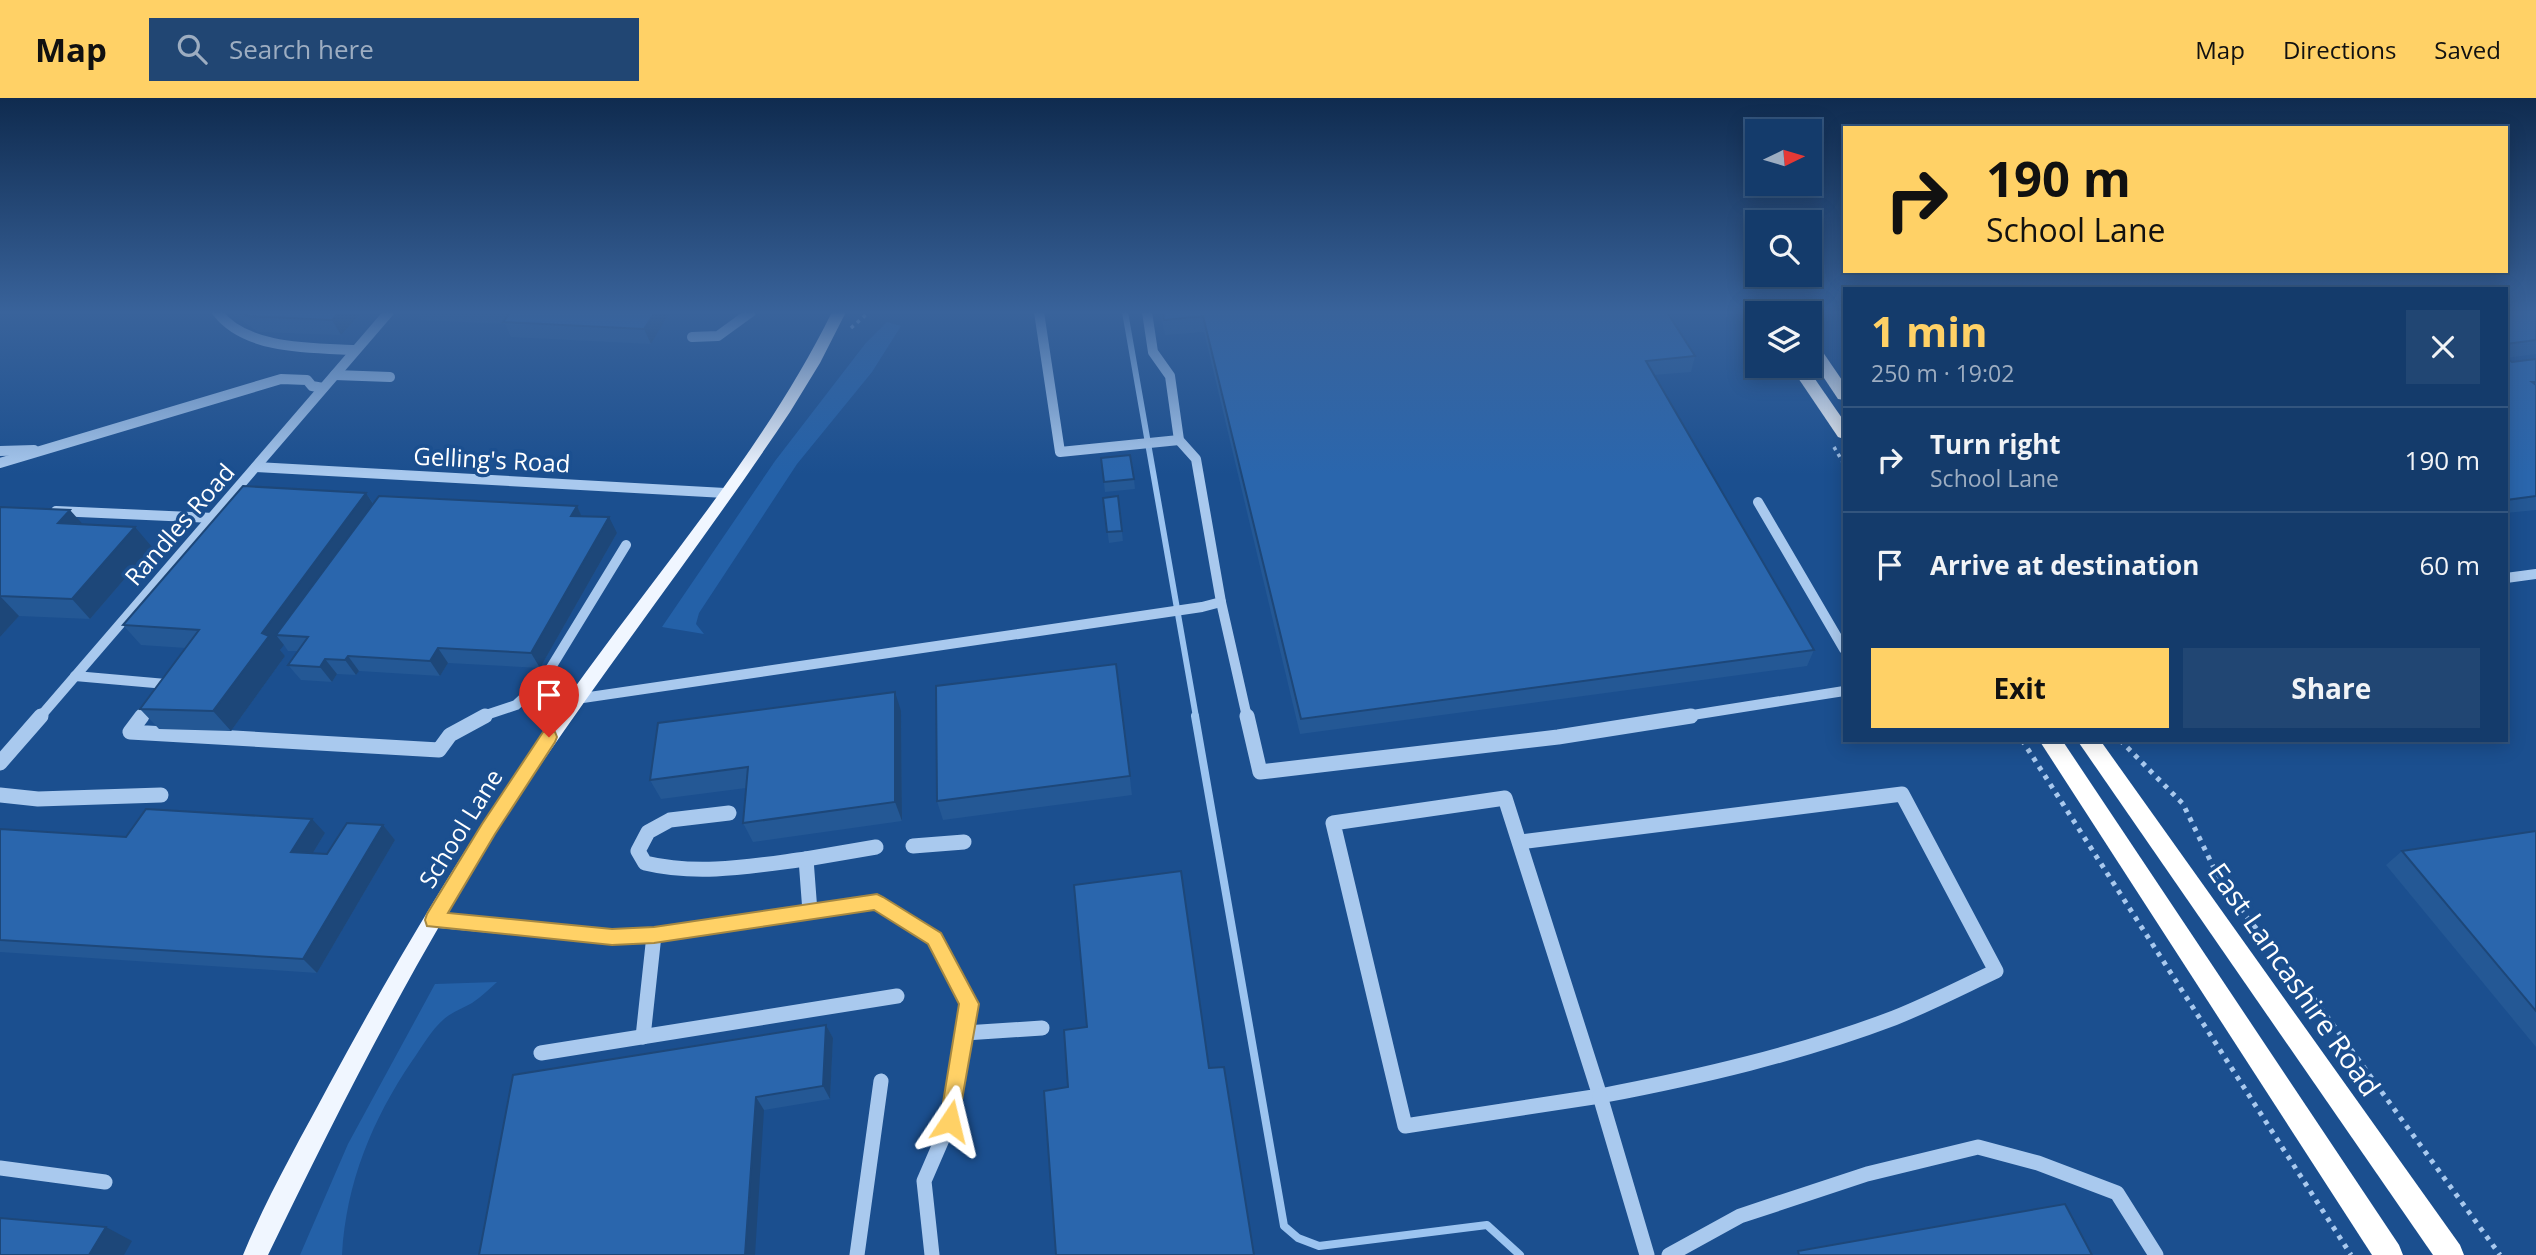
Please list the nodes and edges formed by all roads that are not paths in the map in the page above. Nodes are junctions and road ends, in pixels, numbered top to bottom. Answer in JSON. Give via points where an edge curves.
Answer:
{"nodes":[{"id":1,"x":343,"y":366,"type":"edge"},
{"id":2,"x":811,"y":366,"type":"edge"},
{"id":3,"x":1047,"y":366,"type":"edge"},
{"id":4,"x":1163,"y":366,"type":"edge"},
{"id":5,"x":1824,"y":366,"type":"edge"},
{"id":6,"x":335,"y":375,"type":"junction"},
{"id":7,"x":390,"y":377,"type":"dead end"},
{"id":8,"x":1806,"y":378,"type":"edge"},
{"id":9,"x":323,"y":388,"type":"junction"},
{"id":10,"x":1843,"y":395,"type":"edge"},
{"id":11,"x":1843,"y":432,"type":"edge"},
{"id":12,"x":1180,"y":440,"type":"junction"},
{"id":13,"x":0,"y":451,"type":"edge"},
{"id":14,"x":44,"y":451,"type":"junction"},
{"id":15,"x":0,"y":463,"type":"edge"},
{"id":16,"x":256,"y":467,"type":"junction"},
{"id":17,"x":725,"y":493,"type":"junction"},
{"id":18,"x":1758,"y":502,"type":"dead end"},
{"id":19,"x":41,"y":510,"type":"edge"},
{"id":20,"x":214,"y":518,"type":"junction"},
{"id":21,"x":626,"y":545,"type":"dead end"},
{"id":22,"x":2536,"y":574,"type":"edge"},
{"id":23,"x":2508,"y":578,"type":"edge"},
{"id":24,"x":1221,"y":602,"type":"junction"},
{"id":25,"x":1843,"y":647,"type":"edge"},
{"id":26,"x":75,"y":676,"type":"junction"},
{"id":27,"x":1843,"y":691,"type":"edge"},
{"id":28,"x":576,"y":699,"type":"junction"},
{"id":29,"x":2051,"y":742,"type":"edge"},
{"id":30,"x":2089,"y":742,"type":"edge"},
{"id":31,"x":0,"y":763,"type":"edge"},
{"id":32,"x":0,"y":795,"type":"edge"},
{"id":33,"x":161,"y":795,"type":"dead end"},
{"id":34,"x":729,"y":813,"type":"dead end"},
{"id":35,"x":964,"y":842,"type":"dead end"},
{"id":36,"x":1520,"y":842,"type":"junction"},
{"id":37,"x":913,"y":846,"type":"dead end"},
{"id":38,"x":876,"y":847,"type":"dead end"},
{"id":39,"x":806,"y":859,"type":"junction"},
{"id":40,"x":810,"y":912,"type":"junction"},
{"id":41,"x":434,"y":920,"type":"junction"},
{"id":42,"x":654,"y":935,"type":"junction"},
{"id":43,"x":897,"y":996,"type":"dead end"},
{"id":44,"x":1042,"y":1028,"type":"dead end"},
{"id":45,"x":965,"y":1033,"type":"junction"},
{"id":46,"x":643,"y":1037,"type":"junction"},
{"id":47,"x":541,"y":1053,"type":"dead end"},
{"id":48,"x":881,"y":1081,"type":"dead end"},
{"id":49,"x":1601,"y":1097,"type":"junction"},
{"id":50,"x":0,"y":1168,"type":"edge"},
{"id":51,"x":105,"y":1182,"type":"dead end"},
{"id":52,"x":1740,"y":1216,"type":"joint"},
{"id":53,"x":255,"y":1255,"type":"edge"},
{"id":54,"x":857,"y":1255,"type":"edge"},
{"id":55,"x":932,"y":1255,"type":"edge"},
{"id":56,"x":1647,"y":1255,"type":"edge"},
{"id":57,"x":1669,"y":1255,"type":"edge"},
{"id":58,"x":2156,"y":1255,"type":"edge"},
{"id":59,"x":2389,"y":1255,"type":"edge"},
{"id":60,"x":2450,"y":1255,"type":"edge"}],
"edges":[{"from":1,"to":6,"type":"street","name":"Randles Road"},
{"from":2,"to":17,"type":"main road","name":"School Lane"},
{"from":3,"to":12,"type":"street","via":[[1060,452]]},
{"from":4,"to":12,"type":"street","via":[[1170,376]]},
{"from":5,"to":10,"type":"highway"},
{"from":6,"to":7,"type":"street"},
{"from":6,"to":9,"type":"street","name":"Randles Road"},
{"from":8,"to":11,"type":"highway"},
{"from":9,"to":14,"type":"street","via":[[307,380],[281,379]]},
{"from":9,"to":16,"type":"street","name":"Randles Road"},
{"from":12,"to":24,"type":"street","via":[[1196,459]]},
{"from":13,"to":14,"type":"street"},
{"from":14,"to":15,"type":"street"},
{"from":16,"to":17,"type":"street","name":"Gelling's Road"},
{"from":16,"to":20,"type":"street","name":"Randles Road"},
{"from":17,"to":28,"type":"main road","name":"School Lane"},
{"from":18,"to":25,"type":"street"},
{"from":19,"to":20,"type":"street"},
{"from":20,"to":26,"type":"street","name":"Randles Road"},
{"from":21,"to":26,"type":"street","via":[[544,679],[516,705],[478,718],[450,735],[439,750],[130,732],[166,684]]},
{"from":22,"to":23,"type":"street"},
{"from":24,"to":27,"type":"street","via":[[1260,772],[1558,737]]},
{"from":24,"to":28,"type":"street"},
{"from":26,"to":31,"type":"street","name":"Randles Road"},
{"from":28,"to":41,"type":"main road","name":"School Lane","via":[[488,829]]},
{"from":29,"to":59,"type":"highway"},
{"from":30,"to":60,"type":"highway","name":"East Lancashire Road"},
{"from":32,"to":33,"type":"street","via":[[38,799]]},
{"from":34,"to":39,"type":"street","via":[[670,820],[648,832],[638,850],[645,863],[680,871]]},
{"from":35,"to":37,"type":"street"},
{"from":36,"to":49,"type":"street"},
{"from":36,"to":49,"type":"street","via":[[1506,798],[1333,823],[1405,1126]]},
{"from":36,"to":49,"type":"street","via":[[1902,793],[1996,971],[1881,1023],[1754,1062]]},
{"from":38,"to":39,"type":"street"},
{"from":39,"to":40,"type":"street"},
{"from":40,"to":42,"type":"street"},
{"from":40,"to":45,"type":"street","via":[[877,902],[934,939],[969,1004]]},
{"from":41,"to":42,"type":"street","via":[[612,937]]},
{"from":41,"to":53,"type":"main road","name":"School Lane","via":[[318,1125]]},
{"from":42,"to":46,"type":"street"},
{"from":43,"to":46,"type":"street"},
{"from":44,"to":45,"type":"street"},
{"from":45,"to":55,"type":"street","via":[[950,1121],[924,1181]]},
{"from":46,"to":47,"type":"street"},
{"from":48,"to":54,"type":"street"},
{"from":49,"to":56,"type":"street"},
{"from":50,"to":51,"type":"street"},
{"from":52,"to":57,"type":"street"},
{"from":52,"to":58,"type":"street","via":[[1867,1174],[1978,1147],[2038,1163],[2117,1193]]}]}
